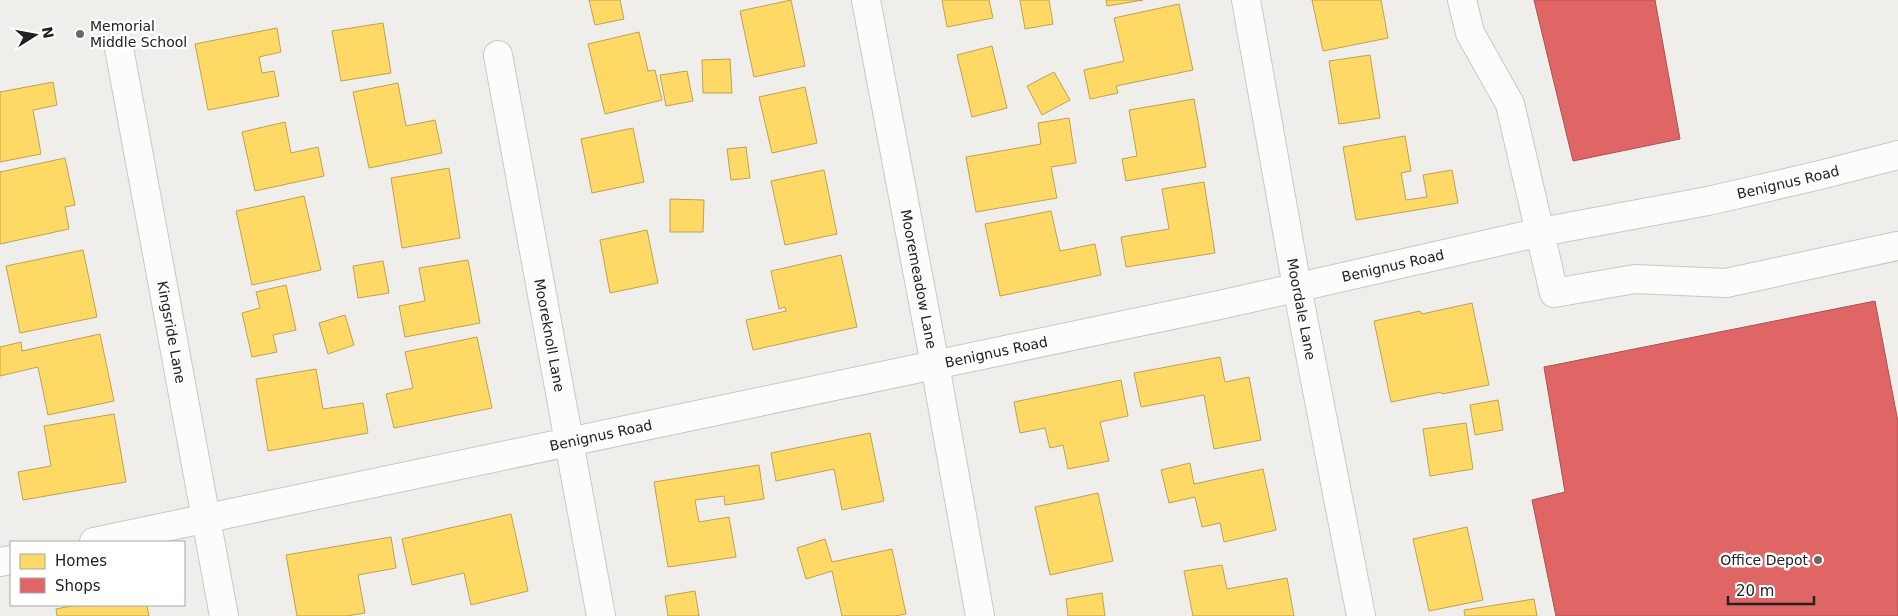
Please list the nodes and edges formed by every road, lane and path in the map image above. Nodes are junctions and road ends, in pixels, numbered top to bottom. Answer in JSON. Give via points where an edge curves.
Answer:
{"nodes":[{"id":1,"x":866,"y":0,"type":"edge"},
{"id":2,"x":1246,"y":0,"type":"edge"},
{"id":3,"x":1462,"y":0,"type":"edge"},
{"id":4,"x":119,"y":48,"type":"dead end"},
{"id":5,"x":498,"y":55,"type":"dead end"},
{"id":6,"x":1898,"y":155,"type":"edge"},
{"id":7,"x":1541,"y":232,"type":"junction"},
{"id":8,"x":1897,"y":246,"type":"edge"},
{"id":9,"x":1298,"y":287,"type":"junction"},
{"id":10,"x":935,"y":365,"type":"junction"},
{"id":11,"x":568,"y":441,"type":"junction"},
{"id":12,"x":206,"y":518,"type":"junction"},
{"id":13,"x":99,"y":541,"type":"edge"},
{"id":14,"x":224,"y":616,"type":"edge"},
{"id":15,"x":601,"y":616,"type":"edge"},
{"id":16,"x":980,"y":616,"type":"edge"},
{"id":17,"x":1361,"y":616,"type":"edge"}],
"edges":[{"from":1,"to":10,"type":"street","name":"Mooremeadow Lane"},
{"from":2,"to":9,"type":"street","name":"Moordale Lane"},
{"from":3,"to":7,"type":"street","via":[[1470,33],[1510,104]]},
{"from":4,"to":12,"type":"street","name":"Kingsride Lane"},
{"from":5,"to":11,"type":"street","name":"Mooreknoll Lane"},
{"from":6,"to":7,"type":"street","name":"Benignus Road","via":[[1708,201]]},
{"from":7,"to":8,"type":"street","via":[[1554,294],[1635,279],[1726,283]]},
{"from":7,"to":9,"type":"street","name":"Benignus Road"},
{"from":9,"to":10,"type":"street","name":"Benignus Road"},
{"from":9,"to":17,"type":"street","name":"Moordale Lane"},
{"from":10,"to":11,"type":"street","name":"Benignus Road"},
{"from":10,"to":16,"type":"street","name":"Mooremeadow Lane"},
{"from":11,"to":12,"type":"street","name":"Benignus Road"},
{"from":11,"to":15,"type":"street","name":"Mooreknoll Lane"},
{"from":12,"to":13,"type":"street","name":"Benignus Road"},
{"from":12,"to":14,"type":"street","name":"Kingsride Lane"}]}
